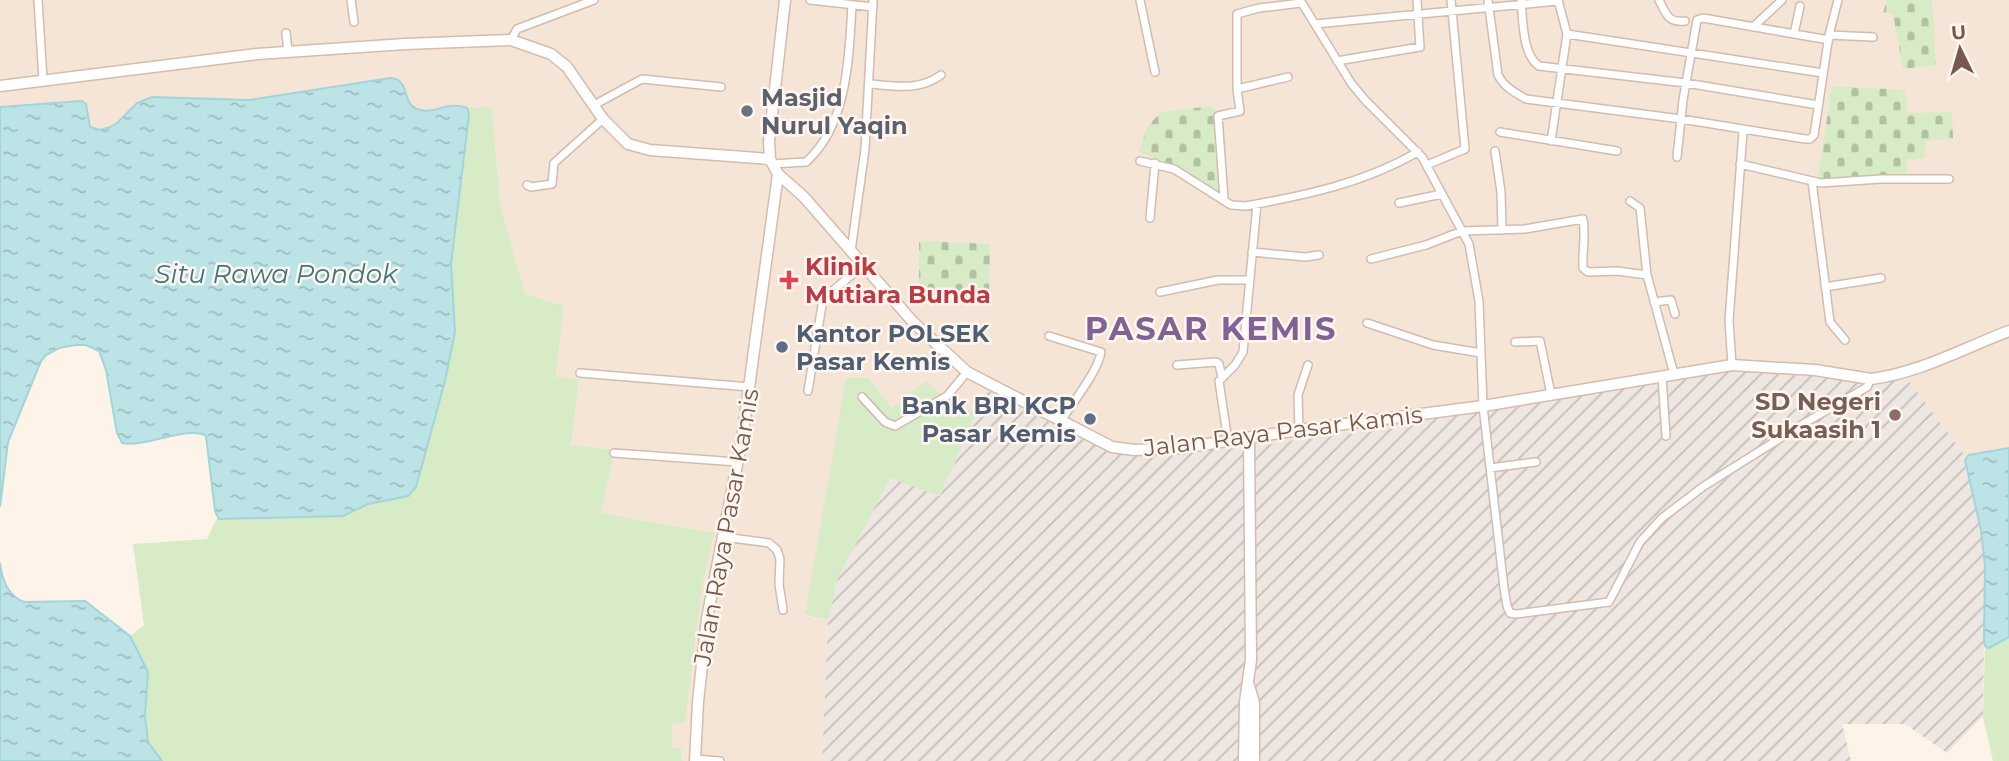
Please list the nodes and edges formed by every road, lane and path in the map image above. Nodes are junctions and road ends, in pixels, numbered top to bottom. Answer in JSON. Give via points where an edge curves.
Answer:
{"nodes":[{"id":1,"x":38,"y":0,"type":"edge"},
{"id":2,"x":351,"y":0,"type":"edge"},
{"id":3,"x":594,"y":0,"type":"edge"},
{"id":4,"x":785,"y":0,"type":"edge"},
{"id":5,"x":810,"y":0,"type":"edge"},
{"id":6,"x":1140,"y":0,"type":"edge"},
{"id":7,"x":1417,"y":0,"type":"edge"},
{"id":8,"x":1451,"y":0,"type":"edge"},
{"id":9,"x":1659,"y":0,"type":"edge"},
{"id":10,"x":1782,"y":0,"type":"edge"},
{"id":11,"x":1838,"y":0,"type":"edge"},
{"id":12,"x":1558,"y":1,"type":"edge"},
{"id":13,"x":1300,"y":2,"type":"edge"},
{"id":14,"x":1521,"y":2,"type":"edge"},
{"id":15,"x":873,"y":4,"type":"edge"},
{"id":16,"x":1489,"y":4,"type":"edge"},
{"id":17,"x":852,"y":5,"type":"junction"},
{"id":18,"x":1800,"y":6,"type":"dead end"},
{"id":19,"x":1452,"y":11,"type":"junction"},
{"id":20,"x":1419,"y":14,"type":"junction"},
{"id":21,"x":1685,"y":21,"type":"dead end"},
{"id":22,"x":354,"y":22,"type":"dead end"},
{"id":23,"x":1315,"y":24,"type":"junction"},
{"id":24,"x":1753,"y":27,"type":"junction"},
{"id":25,"x":286,"y":33,"type":"dead end"},
{"id":26,"x":1567,"y":34,"type":"junction"},
{"id":27,"x":1794,"y":34,"type":"junction"},
{"id":28,"x":1874,"y":37,"type":"dead end"},
{"id":29,"x":1829,"y":38,"type":"junction"},
{"id":30,"x":511,"y":40,"type":"junction"},
{"id":31,"x":288,"y":51,"type":"junction"},
{"id":32,"x":1692,"y":52,"type":"junction"},
{"id":33,"x":1337,"y":61,"type":"junction"},
{"id":34,"x":1560,"y":70,"type":"junction"},
{"id":35,"x":1155,"y":72,"type":"dead end"},
{"id":36,"x":1823,"y":73,"type":"junction"},
{"id":37,"x":941,"y":75,"type":"dead end"},
{"id":38,"x":1287,"y":77,"type":"dead end"},
{"id":39,"x":43,"y":80,"type":"junction"},
{"id":40,"x":1686,"y":83,"type":"junction"},
{"id":41,"x":870,"y":84,"type":"junction"},
{"id":42,"x":0,"y":86,"type":"edge"},
{"id":43,"x":721,"y":87,"type":"dead end"},
{"id":44,"x":1237,"y":89,"type":"junction"},
{"id":45,"x":1555,"y":103,"type":"junction"},
{"id":46,"x":594,"y":105,"type":"junction"},
{"id":47,"x":1818,"y":105,"type":"junction"},
{"id":48,"x":603,"y":119,"type":"junction"},
{"id":49,"x":1681,"y":119,"type":"junction"},
{"id":50,"x":1742,"y":131,"type":"junction"},
{"id":51,"x":1500,"y":132,"type":"dead end"},
{"id":52,"x":1551,"y":141,"type":"junction"},
{"id":53,"x":1495,"y":151,"type":"dead end"},
{"id":54,"x":1617,"y":151,"type":"dead end"},
{"id":55,"x":1418,"y":152,"type":"junction"},
{"id":56,"x":1677,"y":158,"type":"dead end"},
{"id":57,"x":1140,"y":161,"type":"dead end"},
{"id":58,"x":771,"y":162,"type":"junction"},
{"id":59,"x":1155,"y":163,"type":"junction"},
{"id":60,"x":1740,"y":164,"type":"junction"},
{"id":61,"x":1427,"y":165,"type":"junction"},
{"id":62,"x":778,"y":174,"type":"junction"},
{"id":63,"x":1949,"y":179,"type":"dead end"},
{"id":64,"x":1812,"y":181,"type":"junction"},
{"id":65,"x":527,"y":186,"type":"dead end"},
{"id":66,"x":1442,"y":194,"type":"junction"},
{"id":67,"x":1224,"y":199,"type":"junction"},
{"id":68,"x":1630,"y":201,"type":"dead end"},
{"id":69,"x":1399,"y":203,"type":"dead end"},
{"id":70,"x":1257,"y":204,"type":"junction"},
{"id":71,"x":1150,"y":218,"type":"dead end"},
{"id":72,"x":1502,"y":230,"type":"junction"},
{"id":73,"x":1462,"y":231,"type":"junction"},
{"id":74,"x":851,"y":250,"type":"junction"},
{"id":75,"x":1252,"y":252,"type":"junction"},
{"id":76,"x":1319,"y":255,"type":"dead end"},
{"id":77,"x":1371,"y":259,"type":"dead end"},
{"id":78,"x":862,"y":266,"type":"junction"},
{"id":79,"x":1647,"y":275,"type":"junction"},
{"id":80,"x":1881,"y":278,"type":"dead end"},
{"id":81,"x":1249,"y":280,"type":"junction"},
{"id":82,"x":1825,"y":287,"type":"junction"},
{"id":83,"x":1160,"y":292,"type":"dead end"},
{"id":84,"x":1654,"y":302,"type":"junction"},
{"id":85,"x":1675,"y":314,"type":"dead end"},
{"id":86,"x":1367,"y":323,"type":"dead end"},
{"id":87,"x":2009,"y":331,"type":"edge"},
{"id":88,"x":1049,"y":336,"type":"dead end"},
{"id":89,"x":1844,"y":340,"type":"dead end"},
{"id":90,"x":1515,"y":342,"type":"dead end"},
{"id":91,"x":1482,"y":353,"type":"junction"},
{"id":92,"x":1177,"y":365,"type":"dead end"},
{"id":93,"x":1308,"y":365,"type":"dead end"},
{"id":94,"x":1732,"y":365,"type":"junction"},
{"id":95,"x":967,"y":372,"type":"junction"},
{"id":96,"x":580,"y":373,"type":"dead end"},
{"id":97,"x":1674,"y":374,"type":"junction"},
{"id":98,"x":1662,"y":376,"type":"junction"},
{"id":99,"x":1222,"y":378,"type":"junction"},
{"id":100,"x":1871,"y":379,"type":"junction"},
{"id":101,"x":750,"y":387,"type":"junction"},
{"id":102,"x":808,"y":391,"type":"dead end"},
{"id":103,"x":1551,"y":394,"type":"junction"},
{"id":104,"x":862,"y":397,"type":"dead end"},
{"id":105,"x":1483,"y":406,"type":"junction"},
{"id":106,"x":1061,"y":421,"type":"junction"},
{"id":107,"x":1299,"y":430,"type":"junction"},
{"id":108,"x":1666,"y":436,"type":"dead end"},
{"id":109,"x":1249,"y":439,"type":"junction"},
{"id":110,"x":1228,"y":442,"type":"junction"},
{"id":111,"x":614,"y":453,"type":"dead end"},
{"id":112,"x":737,"y":462,"type":"junction"},
{"id":113,"x":1536,"y":462,"type":"dead end"},
{"id":114,"x":1490,"y":468,"type":"junction"},
{"id":115,"x":724,"y":537,"type":"junction"},
{"id":116,"x":783,"y":610,"type":"dead end"},
{"id":117,"x":1246,"y":679,"type":"junction"},
{"id":118,"x":695,"y":760,"type":"edge"},
{"id":119,"x":720,"y":761,"type":"edge"},
{"id":120,"x":1244,"y":761,"type":"edge"},
{"id":121,"x":1254,"y":761,"type":"edge"}],
"edges":[{"from":1,"to":39,"type":"street"},
{"from":2,"to":22,"type":"street"},
{"from":3,"to":30,"type":"street","via":[[517,29]]},
{"from":4,"to":58,"type":"main road"},
{"from":5,"to":17,"type":"street"},
{"from":6,"to":35,"type":"street"},
{"from":7,"to":20,"type":"street"},
{"from":8,"to":19,"type":"street"},
{"from":9,"to":21,"type":"street","via":[[1669,19]]},
{"from":10,"to":24,"type":"street"},
{"from":11,"to":29,"type":"street"},
{"from":12,"to":14,"type":"street"},
{"from":12,"to":26,"type":"street"},
{"from":13,"to":23,"type":"street"},
{"from":13,"to":44,"type":"street","via":[[1237,14]]},
{"from":14,"to":16,"type":"street"},
{"from":14,"to":34,"type":"street","via":[[1531,59],[1539,66]]},
{"from":15,"to":17,"type":"street"},
{"from":15,"to":41,"type":"street"},
{"from":16,"to":19,"type":"street"},
{"from":16,"to":45,"type":"street","via":[[1502,83],[1526,99]]},
{"from":17,"to":58,"type":"street","via":[[847,76],[835,117],[806,162]]},
{"from":18,"to":27,"type":"street"},
{"from":19,"to":20,"type":"street"},
{"from":19,"to":61,"type":"street","via":[[1465,149]]},
{"from":20,"to":23,"type":"street"},
{"from":20,"to":33,"type":"street","via":[[1420,47],[1416,50]]},
{"from":23,"to":33,"type":"street"},
{"from":24,"to":27,"type":"street"},
{"from":24,"to":32,"type":"street","via":[[1697,20]]},
{"from":25,"to":31,"type":"street"},
{"from":26,"to":32,"type":"street"},
{"from":26,"to":34,"type":"street"},
{"from":27,"to":29,"type":"street"},
{"from":28,"to":29,"type":"street"},
{"from":29,"to":36,"type":"street"},
{"from":30,"to":31,"type":"main road"},
{"from":30,"to":46,"type":"main road","via":[[554,55]]},
{"from":31,"to":39,"type":"main road"},
{"from":32,"to":36,"type":"street"},
{"from":32,"to":40,"type":"street"},
{"from":33,"to":55,"type":"street","via":[[1365,100]]},
{"from":34,"to":40,"type":"street"},
{"from":34,"to":45,"type":"street"},
{"from":36,"to":47,"type":"street"},
{"from":37,"to":41,"type":"street","via":[[913,87]]},
{"from":38,"to":44,"type":"street"},
{"from":39,"to":42,"type":"main road"},
{"from":40,"to":47,"type":"street"},
{"from":40,"to":49,"type":"street"},
{"from":41,"to":74,"type":"street"},
{"from":43,"to":46,"type":"street","via":[[642,79]]},
{"from":44,"to":67,"type":"street","via":[[1240,111],[1218,116]]},
{"from":45,"to":49,"type":"street"},
{"from":45,"to":52,"type":"street"},
{"from":46,"to":48,"type":"main road"},
{"from":47,"to":50,"type":"street","via":[[1810,139]]},
{"from":48,"to":58,"type":"main road","via":[[622,141],[637,147]]},
{"from":48,"to":65,"type":"street","via":[[554,163],[552,184]]},
{"from":49,"to":50,"type":"street"},
{"from":49,"to":56,"type":"street"},
{"from":50,"to":60,"type":"street"},
{"from":51,"to":52,"type":"street"},
{"from":52,"to":54,"type":"street"},
{"from":53,"to":72,"type":"street"},
{"from":55,"to":61,"type":"street"},
{"from":55,"to":70,"type":"street","via":[[1343,185]]},
{"from":57,"to":59,"type":"street"},
{"from":58,"to":62,"type":"main road"},
{"from":59,"to":67,"type":"street"},
{"from":59,"to":71,"type":"street"},
{"from":60,"to":64,"type":"street"},
{"from":60,"to":94,"type":"street","via":[[1730,321]]},
{"from":61,"to":66,"type":"street"},
{"from":62,"to":74,"type":"main road","name":"Jalan Raya Pasar Kamis"},
{"from":62,"to":101,"type":"main road","name":"Jalan Raya Pasar Kamis"},
{"from":63,"to":64,"type":"street"},
{"from":64,"to":82,"type":"street"},
{"from":66,"to":69,"type":"street"},
{"from":66,"to":73,"type":"street"},
{"from":67,"to":70,"type":"street","via":[[1237,206]]},
{"from":68,"to":79,"type":"street","via":[[1640,208]]},
{"from":70,"to":75,"type":"street"},
{"from":72,"to":73,"type":"street"},
{"from":72,"to":79,"type":"street","via":[[1583,219],[1583,268]]},
{"from":73,"to":77,"type":"street"},
{"from":73,"to":91,"type":"street","via":[[1476,277]]},
{"from":74,"to":78,"type":"main road","name":"Jalan Raya Pasar Kamis"},
{"from":75,"to":76,"type":"street"},
{"from":75,"to":81,"type":"street"},
{"from":78,"to":95,"type":"main road","name":"Jalan Raya Pasar Kamis","via":[[912,322]]},
{"from":78,"to":102,"type":"street","via":[[823,299]]},
{"from":79,"to":84,"type":"street"},
{"from":80,"to":82,"type":"street"},
{"from":81,"to":83,"type":"street","via":[[1218,280]]},
{"from":81,"to":99,"type":"street","via":[[1242,352]]},
{"from":82,"to":89,"type":"street","via":[[1830,322]]},
{"from":84,"to":85,"type":"street","via":[[1671,300]]},
{"from":84,"to":97,"type":"street"},
{"from":86,"to":91,"type":"street","via":[[1433,345]]},
{"from":87,"to":100,"type":"main road","name":"Jalan Raya Pasar Kamis","via":[[1906,372]]},
{"from":88,"to":106,"type":"street","via":[[1101,352]]},
{"from":90,"to":103,"type":"street","via":[[1540,341]]},
{"from":91,"to":105,"type":"street"},
{"from":92,"to":99,"type":"street","via":[[1216,362]]},
{"from":93,"to":107,"type":"street","via":[[1298,395]]},
{"from":94,"to":97,"type":"main road","name":"Jalan Raya Pasar Kamis"},
{"from":94,"to":100,"type":"main road","name":"Jalan Raya Pasar Kamis"},
{"from":95,"to":104,"type":"street","via":[[947,396],[895,426],[885,422]]},
{"from":95,"to":106,"type":"main road","name":"Jalan Raya Pasar Kamis"},
{"from":96,"to":101,"type":"street"},
{"from":97,"to":98,"type":"main road","name":"Jalan Raya Pasar Kamis"},
{"from":98,"to":103,"type":"main road","name":"Jalan Raya Pasar Kamis"},
{"from":98,"to":108,"type":"street"},
{"from":99,"to":110,"type":"street","via":[[1219,387]]},
{"from":100,"to":114,"type":"street","via":[[1867,387],[1704,486],[1662,518],[1640,542],[1609,602],[1510,613]]},
{"from":101,"to":112,"type":"main road","name":"Jalan Raya Pasar Kamis"},
{"from":103,"to":105,"type":"main road","name":"Jalan Raya Pasar Kamis"},
{"from":105,"to":107,"type":"main road","name":"Jalan Raya Pasar Kamis"},
{"from":105,"to":114,"type":"street"},
{"from":106,"to":110,"type":"main road","name":"Jalan Raya Pasar Kamis","via":[[1122,449]]},
{"from":107,"to":109,"type":"main road","name":"Jalan Raya Pasar Kamis"},
{"from":109,"to":110,"type":"main road","name":"Jalan Raya Pasar Kamis"},
{"from":109,"to":117,"type":"main road","via":[[1251,660]]},
{"from":111,"to":112,"type":"street"},
{"from":112,"to":115,"type":"main road","name":"Jalan Raya Pasar Kamis"},
{"from":113,"to":114,"type":"street"},
{"from":115,"to":116,"type":"street","via":[[769,543],[777,550]]},
{"from":115,"to":118,"type":"main road","name":"Jalan Raya Pasar Kamis","via":[[707,618]]},
{"from":117,"to":120,"type":"main road"},
{"from":117,"to":121,"type":"main road","via":[[1254,703]]},
{"from":118,"to":119,"type":"street"}]}
